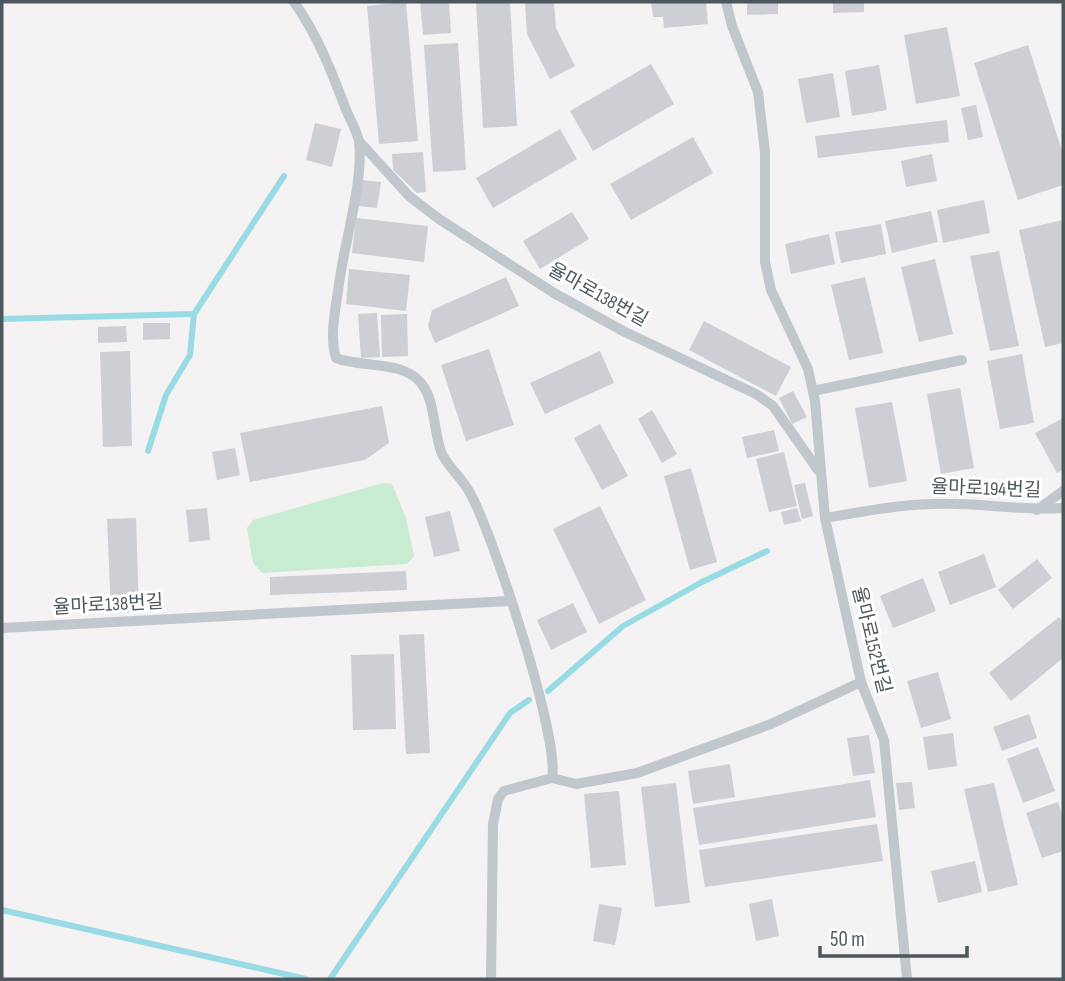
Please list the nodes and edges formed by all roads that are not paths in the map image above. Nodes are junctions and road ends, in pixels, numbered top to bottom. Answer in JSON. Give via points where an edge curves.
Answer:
{"nodes":[{"id":1,"x":294,"y":2,"type":"edge"},
{"id":2,"x":726,"y":2,"type":"edge"},
{"id":3,"x":359,"y":141,"type":"junction"},
{"id":4,"x":962,"y":360,"type":"dead end"},
{"id":5,"x":813,"y":391,"type":"junction"},
{"id":6,"x":819,"y":472,"type":"junction"},
{"id":7,"x":1063,"y":491,"type":"edge"},
{"id":8,"x":1063,"y":509,"type":"edge"},
{"id":9,"x":1036,"y":510,"type":"junction"},
{"id":10,"x":825,"y":518,"type":"junction"},
{"id":11,"x":510,"y":601,"type":"junction"},
{"id":12,"x":2,"y":628,"type":"edge"},
{"id":13,"x":861,"y":682,"type":"junction"},
{"id":14,"x":552,"y":778,"type":"junction"},
{"id":15,"x":491,"y":979,"type":"edge"},
{"id":16,"x":906,"y":979,"type":"edge"}],
"edges":[{"from":1,"to":3,"type":"lane","name":"율마로138번길","via":[[326,57]]},
{"from":2,"to":5,"type":"lane","name":"율마로152번길","via":[[758,92],[765,152],[765,262],[771,290],[808,369]]},
{"from":3,"to":6,"type":"lane","name":"율마로138번길","via":[[409,196],[439,219],[565,299],[773,406]]},
{"from":3,"to":11,"type":"lane","name":"율마로138번길","via":[[332,348],[336,358],[346,362],[411,373],[423,384],[443,457],[470,492]]},
{"from":4,"to":5,"type":"lane"},
{"from":5,"to":6,"type":"lane","name":"율마로152번길"},
{"from":6,"to":10,"type":"lane","name":"율마로152번길"},
{"from":7,"to":9,"type":"lane"},
{"from":8,"to":9,"type":"lane","name":"율마로194번길"},
{"from":9,"to":10,"type":"lane","name":"율마로194번길","via":[[933,504]]},
{"from":10,"to":13,"type":"lane","name":"율마로152번길"},
{"from":11,"to":12,"type":"lane","name":"율마로138번길"},
{"from":11,"to":14,"type":"lane","name":"율마로138번길","via":[[542,709]]},
{"from":13,"to":14,"type":"lane","via":[[771,724],[636,773],[576,784]]},
{"from":13,"to":16,"type":"lane","name":"율마로152번길","via":[[884,740]]},
{"from":14,"to":15,"type":"lane","via":[[504,791],[498,799],[493,824]]}]}
